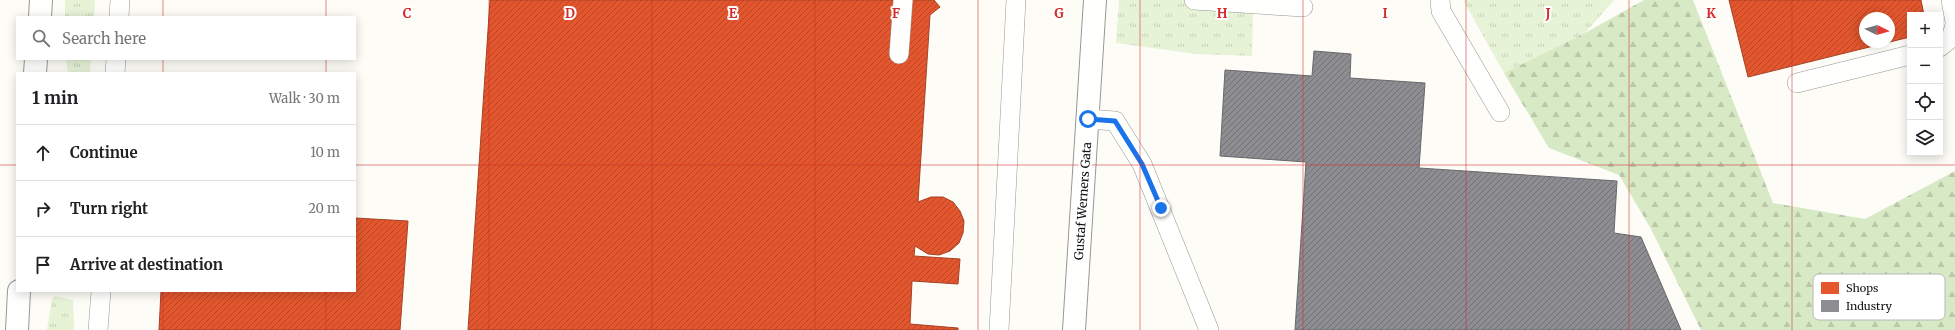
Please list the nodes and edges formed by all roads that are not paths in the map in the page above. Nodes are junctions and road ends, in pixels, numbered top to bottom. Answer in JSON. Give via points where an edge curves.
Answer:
{"nodes":[{"id":1,"x":41,"y":0,"type":"edge"},
{"id":2,"x":120,"y":0,"type":"edge"},
{"id":3,"x":903,"y":0,"type":"edge"},
{"id":4,"x":1016,"y":0,"type":"edge"},
{"id":5,"x":1095,"y":0,"type":"edge"},
{"id":6,"x":1194,"y":0,"type":"edge"},
{"id":7,"x":1440,"y":0,"type":"edge"},
{"id":8,"x":1951,"y":0,"type":"edge"},
{"id":9,"x":1303,"y":7,"type":"dead end"},
{"id":10,"x":40,"y":16,"type":"edge"},
{"id":11,"x":119,"y":16,"type":"edge"},
{"id":12,"x":1955,"y":24,"type":"edge"},
{"id":13,"x":1943,"y":45,"type":"edge"},
{"id":14,"x":899,"y":54,"type":"dead end"},
{"id":15,"x":1907,"y":56,"type":"edge"},
{"id":16,"x":36,"y":60,"type":"edge"},
{"id":17,"x":116,"y":60,"type":"edge"},
{"id":18,"x":35,"y":72,"type":"edge"},
{"id":19,"x":115,"y":72,"type":"edge"},
{"id":20,"x":1797,"y":83,"type":"dead end"},
{"id":21,"x":1500,"y":112,"type":"dead end"},
{"id":22,"x":1088,"y":119,"type":"junction"},
{"id":23,"x":19,"y":292,"type":"edge"},
{"id":24,"x":101,"y":292,"type":"edge"},
{"id":25,"x":17,"y":330,"type":"edge"},
{"id":26,"x":98,"y":330,"type":"edge"},
{"id":27,"x":999,"y":330,"type":"edge"},
{"id":28,"x":1074,"y":330,"type":"edge"},
{"id":29,"x":1209,"y":330,"type":"edge"}],
"edges":[{"from":1,"to":10,"type":"street"},
{"from":2,"to":11,"type":"lane"},
{"from":3,"to":14,"type":"lane"},
{"from":4,"to":27,"type":"lane"},
{"from":5,"to":22,"type":"street","name":"Gustaf Werners Gata"},
{"from":6,"to":9,"type":"lane"},
{"from":7,"to":21,"type":"lane","via":[[1441,11]]},
{"from":8,"to":12,"type":"lane"},
{"from":12,"to":13,"type":"lane","via":[[1951,38]]},
{"from":15,"to":20,"type":"lane"},
{"from":16,"to":18,"type":"street"},
{"from":17,"to":19,"type":"lane"},
{"from":22,"to":28,"type":"street","name":"Gustaf Werners Gata"},
{"from":22,"to":29,"type":"lane","via":[[1115,121],[1142,164]]},
{"from":23,"to":25,"type":"street"},
{"from":24,"to":26,"type":"lane"}]}
